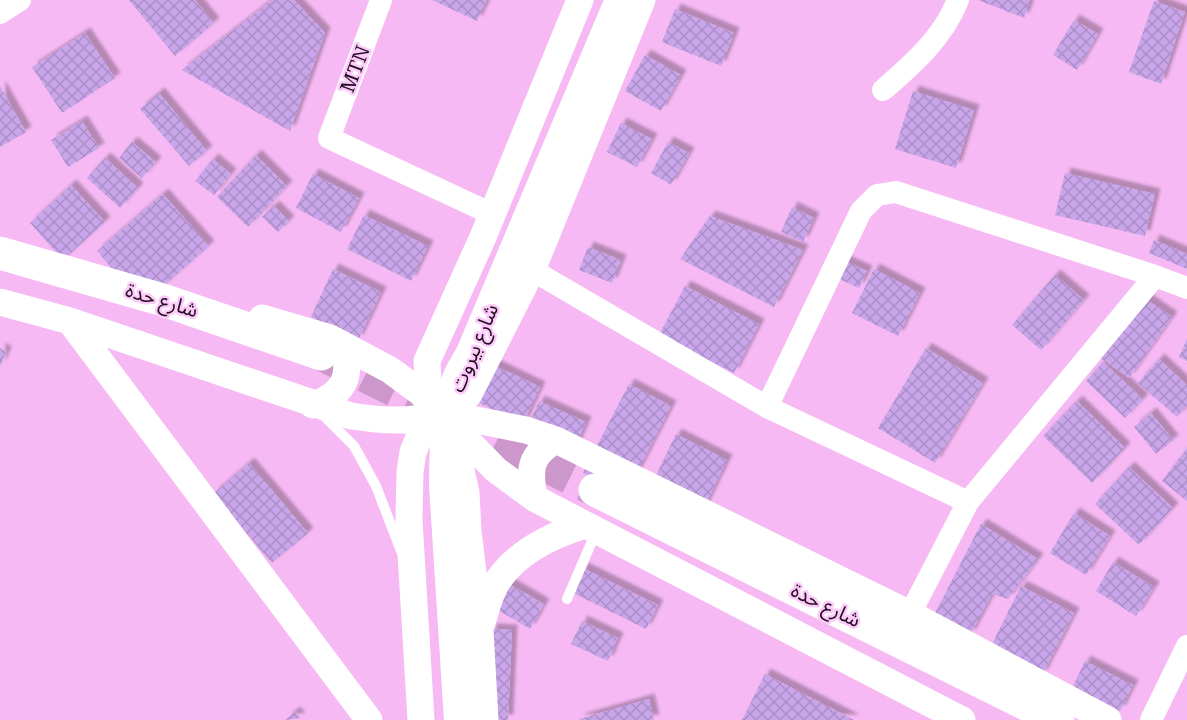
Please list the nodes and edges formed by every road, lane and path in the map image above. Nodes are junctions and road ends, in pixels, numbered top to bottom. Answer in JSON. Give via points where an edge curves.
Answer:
{"nodes":[{"id":1,"x":20,"y":0,"type":"edge"},
{"id":2,"x":381,"y":0,"type":"edge"},
{"id":3,"x":580,"y":0,"type":"edge"},
{"id":4,"x":599,"y":0,"type":"edge"},
{"id":5,"x":621,"y":0,"type":"edge"},
{"id":6,"x":642,"y":0,"type":"edge"},
{"id":7,"x":958,"y":0,"type":"edge"},
{"id":8,"x":0,"y":13,"type":"edge"},
{"id":9,"x":883,"y":90,"type":"dead end"},
{"id":10,"x":488,"y":226,"type":"junction"},
{"id":11,"x":0,"y":240,"type":"edge"},
{"id":12,"x":0,"y":253,"type":"edge"},
{"id":13,"x":532,"y":270,"type":"junction"},
{"id":14,"x":0,"y":273,"type":"edge"},
{"id":15,"x":1155,"y":276,"type":"junction"},
{"id":16,"x":1187,"y":288,"type":"edge"},
{"id":17,"x":0,"y":302,"type":"edge"},
{"id":18,"x":70,"y":321,"type":"junction"},
{"id":19,"x":326,"y":356,"type":"junction"},
{"id":20,"x":428,"y":361,"type":"junction"},
{"id":21,"x":390,"y":370,"type":"junction"},
{"id":22,"x":469,"y":394,"type":"junction"},
{"id":23,"x":313,"y":405,"type":"junction"},
{"id":24,"x":767,"y":407,"type":"junction"},
{"id":25,"x":441,"y":413,"type":"junction"},
{"id":26,"x":526,"y":430,"type":"junction"},
{"id":27,"x":556,"y":440,"type":"junction"},
{"id":28,"x":534,"y":498,"type":"junction"},
{"id":29,"x":968,"y":502,"type":"junction"},
{"id":30,"x":591,"y":513,"type":"junction"},
{"id":31,"x":412,"y":580,"type":"junction"},
{"id":32,"x":567,"y":599,"type":"dead end"},
{"id":33,"x":910,"y":614,"type":"junction"},
{"id":34,"x":480,"y":630,"type":"junction"},
{"id":35,"x":1187,"y":646,"type":"edge"},
{"id":36,"x":369,"y":720,"type":"edge"},
{"id":37,"x":421,"y":720,"type":"edge"},
{"id":38,"x":439,"y":720,"type":"edge"},
{"id":39,"x":460,"y":720,"type":"edge"},
{"id":40,"x":485,"y":720,"type":"edge"},
{"id":41,"x":962,"y":720,"type":"edge"},
{"id":42,"x":1008,"y":720,"type":"edge"},
{"id":43,"x":1058,"y":720,"type":"edge"},
{"id":44,"x":1108,"y":720,"type":"edge"},
{"id":45,"x":1151,"y":720,"type":"edge"}],
"edges":[{"from":1,"to":8,"type":"street"},
{"from":2,"to":10,"type":"street","name":"MTN","via":[[329,138]]},
{"from":3,"to":10,"type":"street"},
{"from":4,"to":38,"type":"main road","name":"شارع بيروت","via":[[437,377],[429,409],[424,485]]},
{"from":5,"to":39,"type":"main road","name":"شارع بيروت","via":[[457,381],[449,413],[445,485]]},
{"from":6,"to":13,"type":"street"},
{"from":7,"to":9,"type":"street","via":[[953,14],[926,51]]},
{"from":10,"to":13,"type":"street"},
{"from":10,"to":20,"type":"street"},
{"from":11,"to":19,"type":"street","via":[[330,338]]},
{"from":12,"to":19,"type":"main road","name":"شارع حدة","via":[[163,300]]},
{"from":13,"to":22,"type":"street"},
{"from":13,"to":24,"type":"street"},
{"from":14,"to":19,"type":"main road","name":"شارع حدة"},
{"from":15,"to":16,"type":"street"},
{"from":15,"to":24,"type":"street","via":[[896,192],[877,195],[861,211]]},
{"from":15,"to":29,"type":"street"},
{"from":17,"to":18,"type":"street"},
{"from":18,"to":23,"type":"street"},
{"from":18,"to":36,"type":"street"},
{"from":19,"to":21,"type":"street"},
{"from":19,"to":23,"type":"street","via":[[348,359],[346,376],[328,400]]},
{"from":20,"to":21,"type":"street","via":[[402,372]]},
{"from":20,"to":25,"type":"street","via":[[428,382]]},
{"from":21,"to":25,"type":"street"},
{"from":22,"to":25,"type":"street"},
{"from":22,"to":26,"type":"street"},
{"from":23,"to":25,"type":"street","via":[[386,421]]},
{"from":23,"to":31,"type":"lane","via":[[354,446],[376,486]]},
{"from":24,"to":29,"type":"street"},
{"from":25,"to":26,"type":"street"},
{"from":25,"to":28,"type":"street","via":[[496,470]]},
{"from":25,"to":31,"type":"street","via":[[420,435],[413,452],[409,520]]},
{"from":25,"to":34,"type":"street","via":[[458,456],[466,493]]},
{"from":26,"to":27,"type":"street"},
{"from":27,"to":28,"type":"street","via":[[534,459],[530,475]]},
{"from":27,"to":33,"type":"street"},
{"from":28,"to":30,"type":"street"},
{"from":29,"to":33,"type":"street"},
{"from":30,"to":32,"type":"lane"},
{"from":30,"to":34,"type":"street","via":[[513,563],[498,580]]},
{"from":30,"to":41,"type":"street"},
{"from":30,"to":42,"type":"main road","name":"شارع حدة"},
{"from":30,"to":43,"type":"main road","name":"شارع حدة"},
{"from":31,"to":37,"type":"street"},
{"from":33,"to":44,"type":"street"},
{"from":34,"to":40,"type":"street"},
{"from":35,"to":45,"type":"street"}]}
